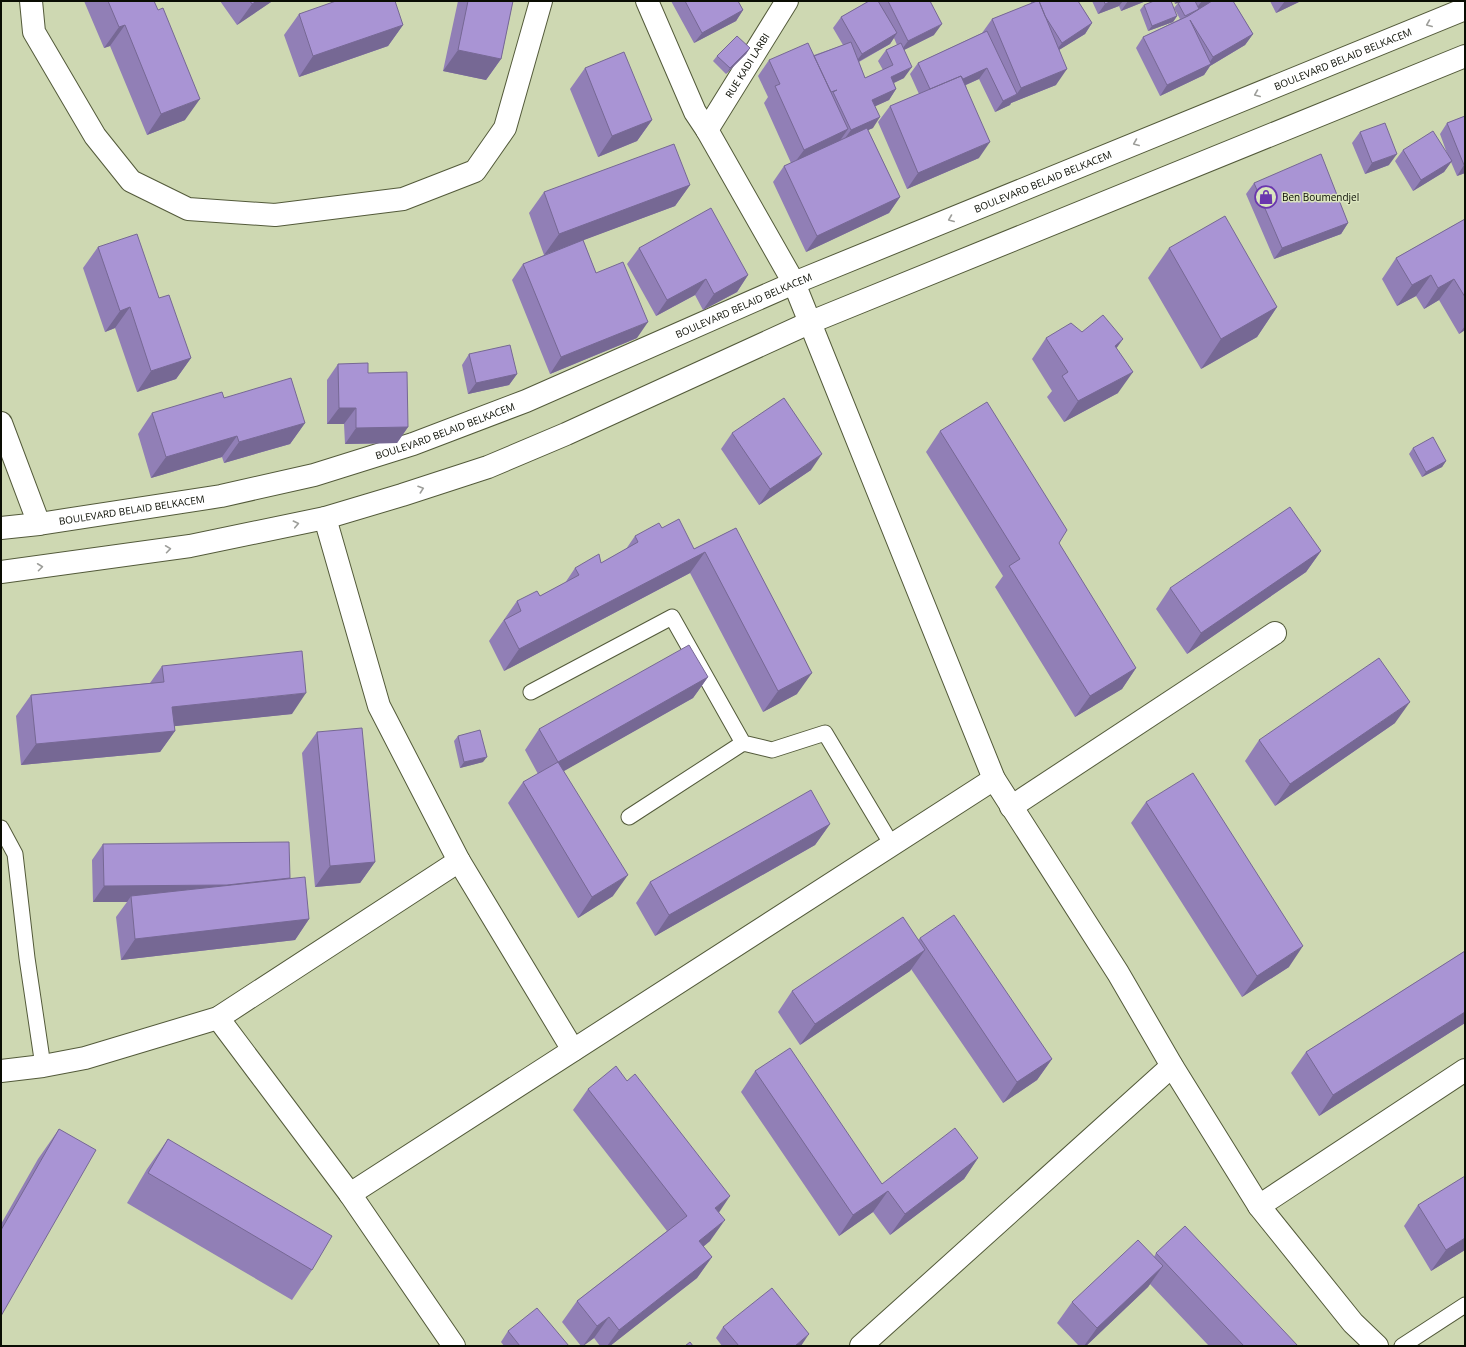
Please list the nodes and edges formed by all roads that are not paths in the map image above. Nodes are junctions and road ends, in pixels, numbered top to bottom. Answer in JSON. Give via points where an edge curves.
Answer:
{"nodes":[{"id":1,"x":31,"y":1,"type":"edge"},
{"id":2,"x":541,"y":1,"type":"edge"},
{"id":3,"x":647,"y":1,"type":"edge"},
{"id":4,"x":787,"y":1,"type":"edge"},
{"id":5,"x":1465,"y":9,"type":"edge"},
{"id":6,"x":1465,"y":56,"type":"edge"},
{"id":7,"x":707,"y":130,"type":"junction"},
{"id":8,"x":794,"y":283,"type":"junction"},
{"id":9,"x":811,"y":322,"type":"junction"},
{"id":10,"x":1,"y":423,"type":"edge"},
{"id":11,"x":325,"y":518,"type":"junction"},
{"id":12,"x":39,"y":524,"type":"junction"},
{"id":13,"x":1,"y":528,"type":"edge"},
{"id":14,"x":1,"y":572,"type":"edge"},
{"id":15,"x":1275,"y":633,"type":"dead end"},
{"id":16,"x":531,"y":692,"type":"dead end"},
{"id":17,"x":743,"y":744,"type":"junction"},
{"id":18,"x":994,"y":780,"type":"junction"},
{"id":19,"x":1011,"y":807,"type":"junction"},
{"id":20,"x":629,"y":817,"type":"dead end"},
{"id":21,"x":1,"y":828,"type":"edge"},
{"id":22,"x":892,"y":845,"type":"junction"},
{"id":23,"x":459,"y":861,"type":"junction"},
{"id":24,"x":218,"y":1018,"type":"junction"},
{"id":25,"x":573,"y":1050,"type":"junction"},
{"id":26,"x":43,"y":1066,"type":"junction"},
{"id":27,"x":1172,"y":1066,"type":"junction"},
{"id":28,"x":1465,"y":1070,"type":"edge"},
{"id":29,"x":1,"y":1071,"type":"edge"},
{"id":30,"x":350,"y":1194,"type":"junction"},
{"id":31,"x":1259,"y":1206,"type":"junction"},
{"id":32,"x":1465,"y":1306,"type":"edge"},
{"id":33,"x":454,"y":1346,"type":"edge"},
{"id":34,"x":861,"y":1346,"type":"edge"},
{"id":35,"x":1377,"y":1346,"type":"edge"},
{"id":36,"x":1402,"y":1346,"type":"edge"}],
"edges":[{"from":1,"to":2,"type":"street","via":[[34,32],[95,136],[131,181],[188,209],[275,216],[403,199],[475,171],[505,128]]},
{"from":3,"to":7,"type":"street","via":[[695,112]]},
{"from":4,"to":7,"type":"street","name":"RUE KADI LARBI"},
{"from":5,"to":8,"type":"street","name":"BOULEVARD BELAID BELKACEM","one_way":true},
{"from":6,"to":9,"type":"street"},
{"from":7,"to":8,"type":"street"},
{"from":8,"to":9,"type":"street"},
{"from":8,"to":12,"type":"street","name":"BOULEVARD BELAID BELKACEM","via":[[526,401],[413,444],[314,475],[221,496]]},
{"from":11,"to":9,"type":"street","one_way":true,"via":[[488,467]]},
{"from":9,"to":18,"type":"street"},
{"from":10,"to":12,"type":"street"},
{"from":14,"to":11,"type":"street","one_way":true,"via":[[190,546]]},
{"from":11,"to":23,"type":"street","via":[[379,706]]},
{"from":12,"to":13,"type":"street","name":"BOULEVARD BELAID BELKACEM"},
{"from":15,"to":19,"type":"street"},
{"from":16,"to":17,"type":"lane","via":[[672,617]]},
{"from":17,"to":20,"type":"lane"},
{"from":17,"to":22,"type":"lane","via":[[772,750],[826,733]]},
{"from":18,"to":19,"type":"street"},
{"from":18,"to":22,"type":"street"},
{"from":19,"to":27,"type":"street","via":[[1118,973]]},
{"from":21,"to":26,"type":"lane","via":[[15,854]]},
{"from":22,"to":25,"type":"street"},
{"from":23,"to":24,"type":"street"},
{"from":23,"to":25,"type":"street"},
{"from":24,"to":26,"type":"street","via":[[85,1058]]},
{"from":24,"to":30,"type":"street"},
{"from":25,"to":30,"type":"street"},
{"from":26,"to":29,"type":"street"},
{"from":27,"to":31,"type":"street"},
{"from":27,"to":34,"type":"street"},
{"from":28,"to":31,"type":"street"},
{"from":30,"to":33,"type":"street"},
{"from":31,"to":35,"type":"street","via":[[1353,1323]]},
{"from":32,"to":36,"type":"lane"}]}
